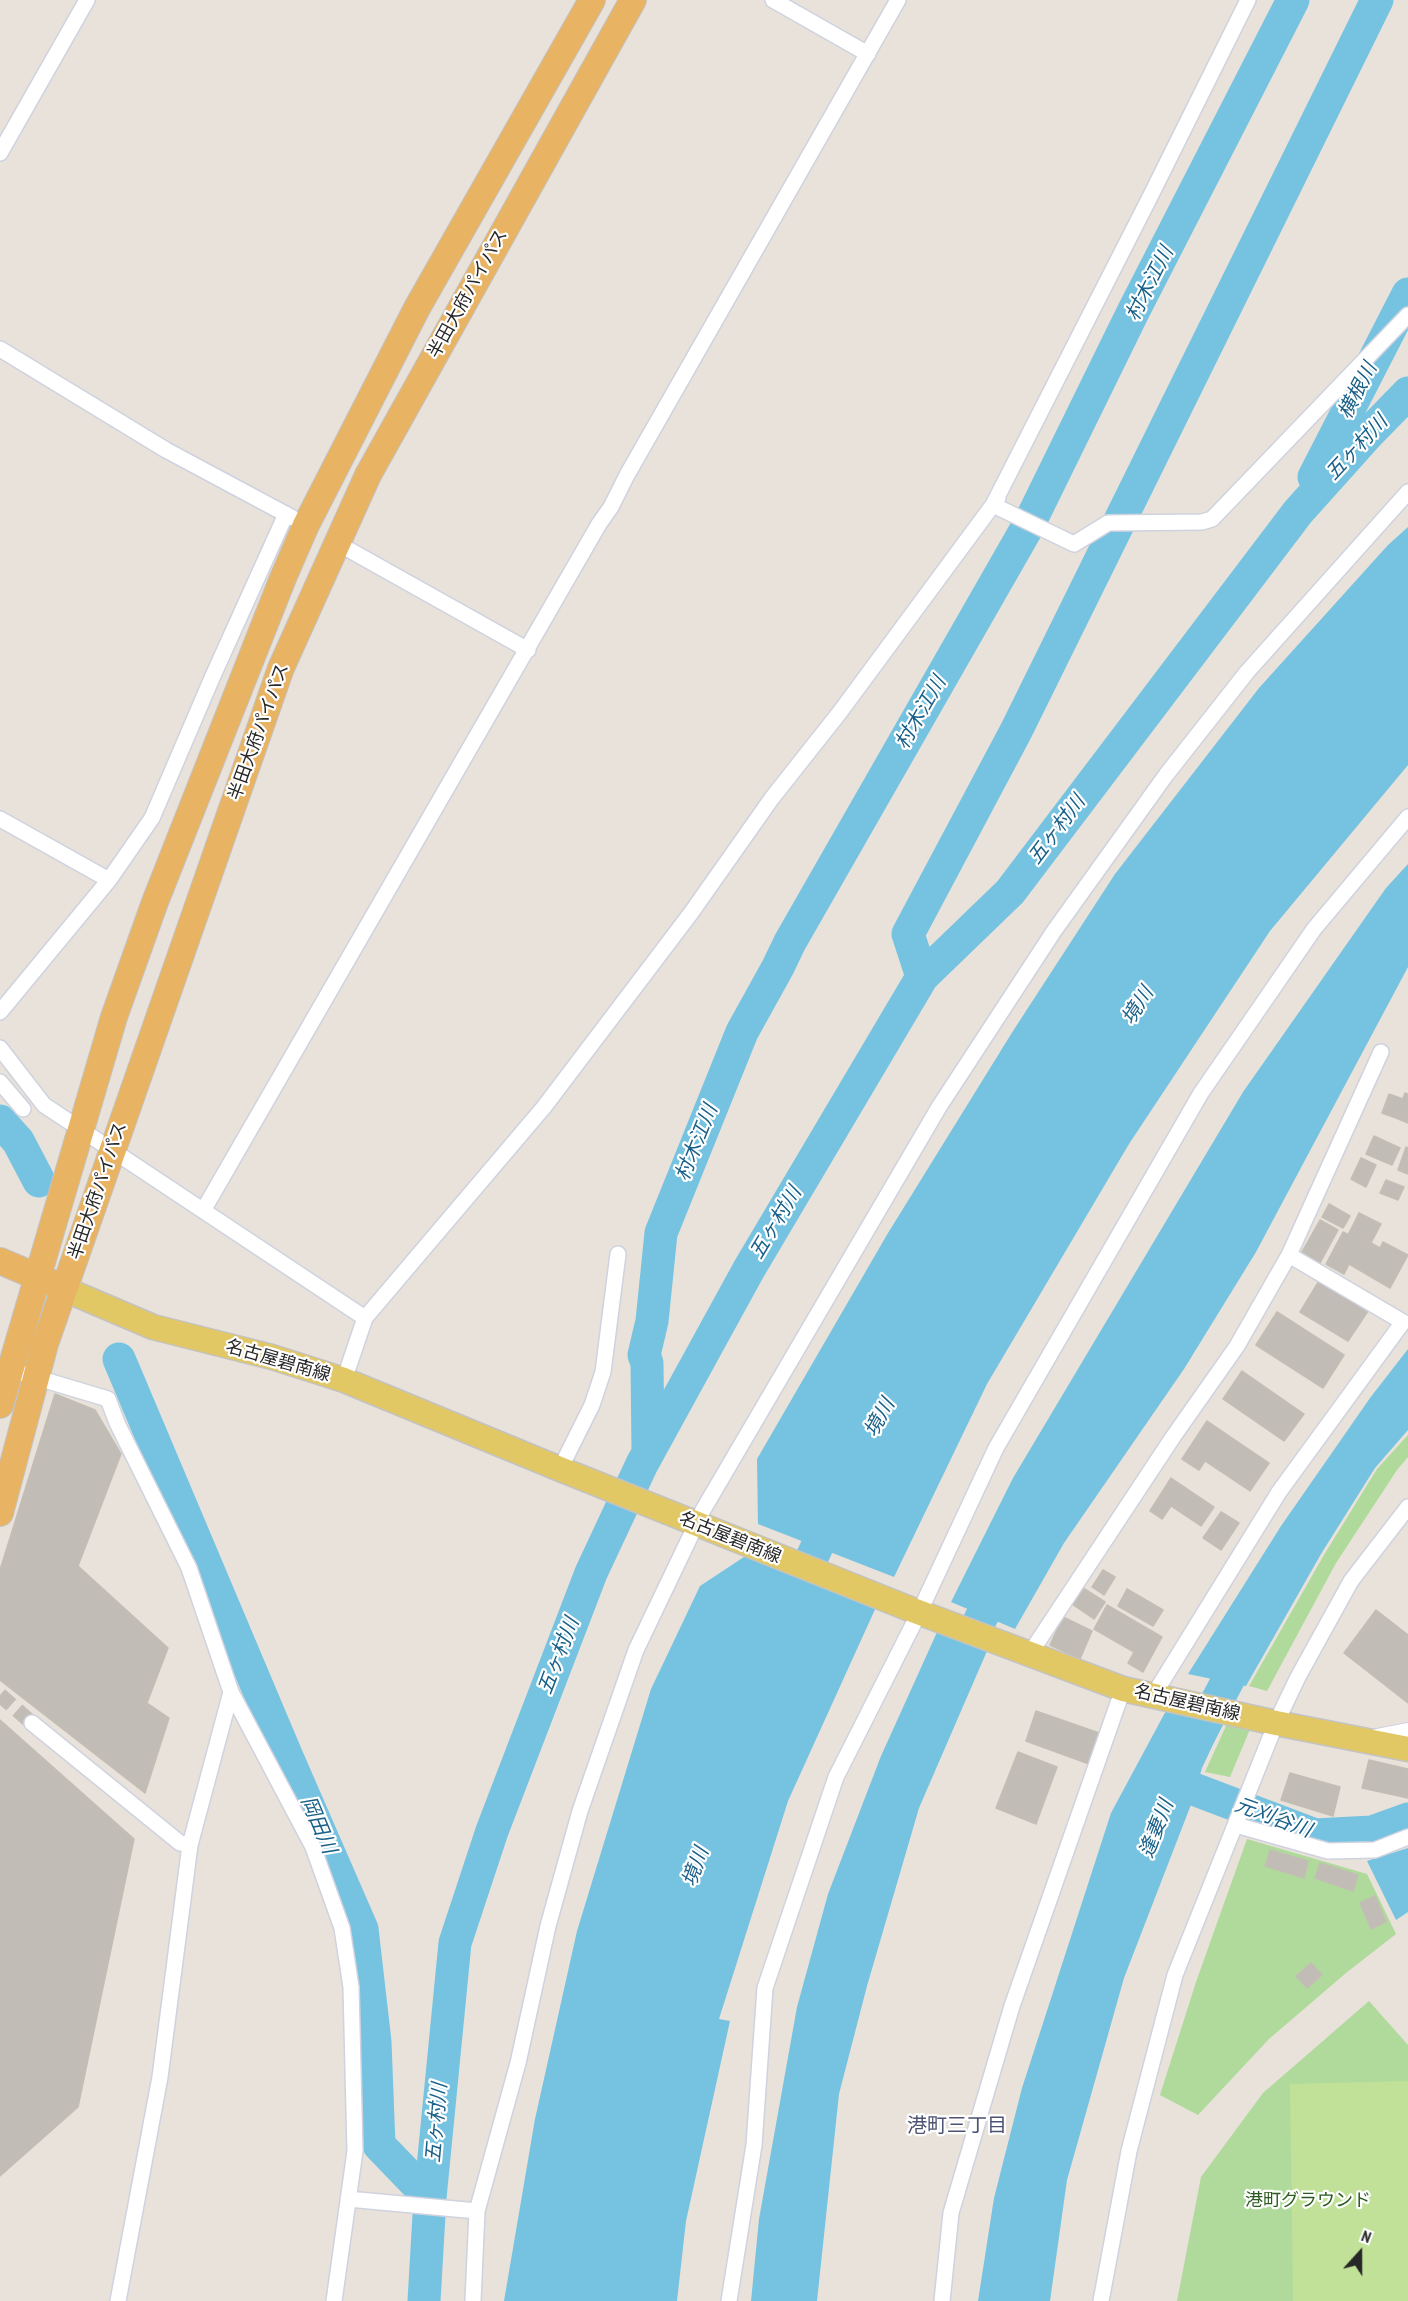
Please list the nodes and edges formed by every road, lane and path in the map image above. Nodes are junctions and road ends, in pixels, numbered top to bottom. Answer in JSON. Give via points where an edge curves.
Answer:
{"nodes":[{"id":1,"x":87,"y":0,"type":"edge"},
{"id":2,"x":592,"y":0,"type":"edge"},
{"id":3,"x":633,"y":0,"type":"edge"},
{"id":4,"x":773,"y":0,"type":"edge"},
{"id":5,"x":898,"y":0,"type":"edge"},
{"id":6,"x":1248,"y":0,"type":"edge"},
{"id":7,"x":868,"y":54,"type":"junction"},
{"id":8,"x":0,"y":153,"type":"edge"},
{"id":9,"x":1408,"y":315,"type":"edge"},
{"id":10,"x":0,"y":349,"type":"edge"},
{"id":11,"x":1408,"y":492,"type":"edge"},
{"id":12,"x":998,"y":498,"type":"junction"},
{"id":13,"x":296,"y":520,"type":"junction"},
{"id":14,"x":337,"y":543,"type":"junction"},
{"id":15,"x":528,"y":650,"type":"junction"},
{"id":16,"x":1408,"y":817,"type":"edge"},
{"id":17,"x":0,"y":819,"type":"edge"},
{"id":18,"x":109,"y":880,"type":"junction"},
{"id":19,"x":0,"y":1012,"type":"edge"},
{"id":20,"x":0,"y":1048,"type":"edge"},
{"id":21,"x":1381,"y":1052,"type":"dead end"},
{"id":22,"x":0,"y":1082,"type":"edge"},
{"id":23,"x":23,"y":1109,"type":"dead end"},
{"id":24,"x":80,"y":1130,"type":"junction"},
{"id":25,"x":112,"y":1151,"type":"junction"},
{"id":26,"x":204,"y":1209,"type":"junction"},
{"id":27,"x":618,"y":1254,"type":"dead end"},
{"id":28,"x":1289,"y":1255,"type":"junction"},
{"id":29,"x":0,"y":1262,"type":"edge"},
{"id":30,"x":36,"y":1277,"type":"junction"},
{"id":31,"x":64,"y":1289,"type":"junction"},
{"id":32,"x":365,"y":1317,"type":"junction"},
{"id":33,"x":11,"y":1370,"type":"junction"},
{"id":34,"x":36,"y":1378,"type":"junction"},
{"id":35,"x":344,"y":1380,"type":"junction"},
{"id":36,"x":0,"y":1405,"type":"edge"},
{"id":37,"x":560,"y":1469,"type":"junction"},
{"id":38,"x":1408,"y":1507,"type":"edge"},
{"id":39,"x":0,"y":1513,"type":"edge"},
{"id":40,"x":695,"y":1524,"type":"junction"},
{"id":41,"x":919,"y":1613,"type":"junction"},
{"id":42,"x":1024,"y":1652,"type":"junction"},
{"id":43,"x":1123,"y":1689,"type":"junction"},
{"id":44,"x":231,"y":1692,"type":"junction"},
{"id":45,"x":1153,"y":1696,"type":"junction"},
{"id":46,"x":32,"y":1723,"type":"tunnel mouth"},
{"id":47,"x":1272,"y":1733,"type":"junction"},
{"id":48,"x":1408,"y":1733,"type":"edge"},
{"id":49,"x":1369,"y":1740,"type":"junction"},
{"id":50,"x":1408,"y":1749,"type":"edge"},
{"id":51,"x":1236,"y":1824,"type":"junction"},
{"id":52,"x":1408,"y":1837,"type":"edge"},
{"id":53,"x":190,"y":1845,"type":"junction"},
{"id":54,"x":351,"y":2200,"type":"junction"},
{"id":55,"x":474,"y":2211,"type":"junction"},
{"id":56,"x":118,"y":2301,"type":"edge"},
{"id":57,"x":334,"y":2301,"type":"edge"},
{"id":58,"x":473,"y":2301,"type":"edge"},
{"id":59,"x":729,"y":2301,"type":"edge"},
{"id":60,"x":942,"y":2301,"type":"edge"},
{"id":61,"x":1101,"y":2301,"type":"edge"}],
"edges":[{"from":1,"to":8,"type":"street"},
{"from":2,"to":13,"type":"highway","name":"半田大府パイパス"},
{"from":3,"to":14,"type":"highway","name":"半田大府パイパス","via":[[368,476]]},
{"from":4,"to":7,"type":"street"},
{"from":5,"to":7,"type":"street"},
{"from":6,"to":12,"type":"street"},
{"from":7,"to":15,"type":"street"},
{"from":9,"to":12,"type":"street","via":[[1212,519],[1108,523],[1074,544],[993,505]]},
{"from":10,"to":13,"type":"street","via":[[166,450]]},
{"from":11,"to":40,"type":"street","via":[[1247,672],[1166,775],[1042,948],[939,1107]]},
{"from":12,"to":32,"type":"street","via":[[544,1107]]},
{"from":13,"to":18,"type":"street","via":[[212,678],[152,818]]},
{"from":13,"to":24,"type":"highway","name":"半田大府パイパス","via":[[278,589],[155,902],[114,1017]]},
{"from":14,"to":15,"type":"street"},
{"from":14,"to":25,"type":"highway","name":"半田大府パイパス","via":[[281,668]]},
{"from":15,"to":26,"type":"street"},
{"from":16,"to":41,"type":"street","via":[[1314,929],[1202,1093],[996,1448]]},
{"from":17,"to":18,"type":"street"},
{"from":18,"to":19,"type":"street"},
{"from":20,"to":24,"type":"street","via":[[44,1105]]},
{"from":21,"to":28,"type":"street"},
{"from":22,"to":23,"type":"street"},
{"from":24,"to":25,"type":"street"},
{"from":24,"to":30,"type":"highway","name":"半田大府パイパス"},
{"from":25,"to":26,"type":"street"},
{"from":25,"to":31,"type":"highway","name":"半田大府パイパス"},
{"from":26,"to":32,"type":"street"},
{"from":27,"to":37,"type":"street","via":[[603,1372],[592,1405]]},
{"from":28,"to":42,"type":"street","via":[[1237,1346]]},
{"from":28,"to":45,"type":"street","via":[[1403,1322],[1279,1492]]},
{"from":29,"to":30,"type":"highway"},
{"from":30,"to":31,"type":"highway"},
{"from":30,"to":33,"type":"highway","name":"半田大府パイパス"},
{"from":31,"to":34,"type":"highway","name":"半田大府パイパス"},
{"from":31,"to":35,"type":"main road","name":"名古屋碧南線","via":[[153,1327]]},
{"from":32,"to":35,"type":"street"},
{"from":33,"to":34,"type":"street"},
{"from":33,"to":36,"type":"highway","name":"半田大府パイパス"},
{"from":34,"to":39,"type":"highway","name":"半田大府パイパス"},
{"from":34,"to":44,"type":"street","via":[[108,1400],[189,1568]]},
{"from":35,"to":37,"type":"main road","name":"名古屋碧南線"},
{"from":37,"to":40,"type":"main road","name":"名古屋碧南線"},
{"from":38,"to":47,"type":"street","via":[[1351,1581]]},
{"from":40,"to":41,"type":"main road","name":"名古屋碧南線"},
{"from":40,"to":55,"type":"street","via":[[636,1650],[580,1811],[548,1926],[519,2063]]},
{"from":41,"to":42,"type":"main road","name":"名古屋碧南線"},
{"from":41,"to":59,"type":"street","via":[[836,1777],[765,1988],[754,2145]]},
{"from":42,"to":43,"type":"main road","name":"名古屋碧南線"},
{"from":43,"to":45,"type":"main road","name":"名古屋碧南線"},
{"from":43,"to":60,"type":"street","via":[[1012,2007],[951,2213]]},
{"from":44,"to":53,"type":"street"},
{"from":44,"to":54,"type":"street","via":[[314,1847],[342,1928],[351,1987],[355,2071]]},
{"from":45,"to":47,"type":"main road","name":"名古屋碧南線"},
{"from":46,"to":53,"type":"street","via":[[180,1843]]},
{"from":47,"to":49,"type":"main road","name":"名古屋碧南線"},
{"from":47,"to":51,"type":"street"},
{"from":48,"to":49,"type":"street"},
{"from":49,"to":50,"type":"main road","name":"名古屋碧南線"},
{"from":51,"to":52,"type":"street","via":[[1328,1851],[1375,1850]]},
{"from":51,"to":61,"type":"street","via":[[1175,1975],[1129,2151]]},
{"from":53,"to":56,"type":"street","via":[[160,2078]]},
{"from":54,"to":55,"type":"street"},
{"from":54,"to":57,"type":"street"},
{"from":55,"to":58,"type":"street"}]}
